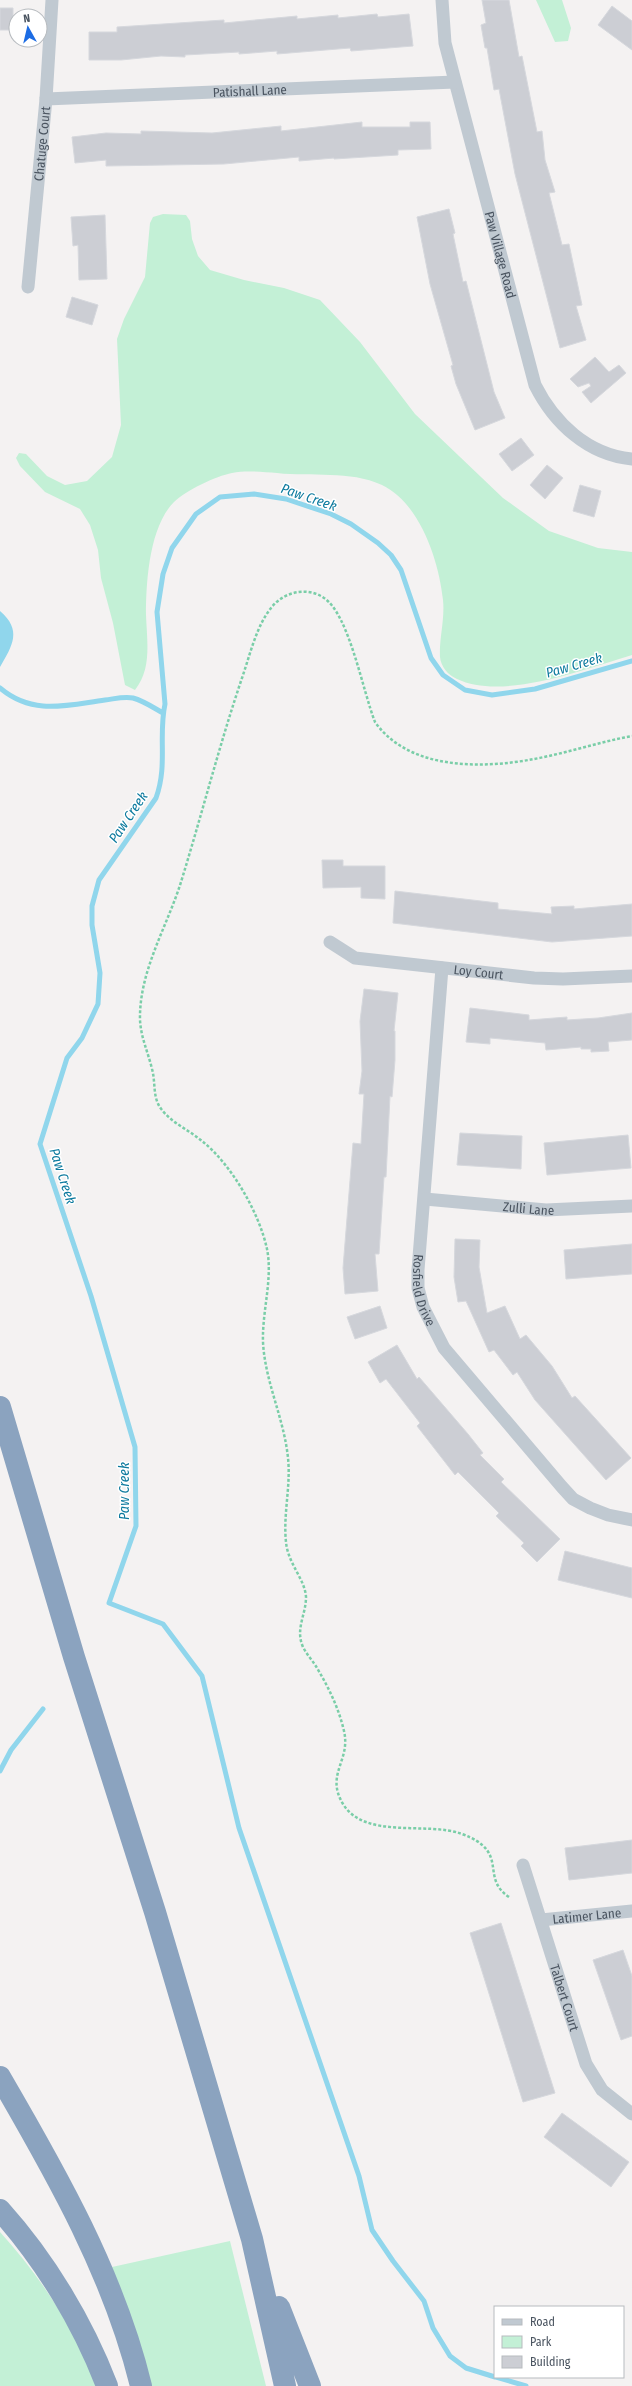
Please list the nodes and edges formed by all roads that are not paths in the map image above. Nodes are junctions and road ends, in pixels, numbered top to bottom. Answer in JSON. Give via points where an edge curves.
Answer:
{"nodes":[{"id":1,"x":52,"y":0,"type":"edge"},
{"id":2,"x":442,"y":0,"type":"edge"},
{"id":3,"x":455,"y":82,"type":"junction"},
{"id":4,"x":46,"y":99,"type":"junction"},
{"id":5,"x":28,"y":287,"type":"dead end"},
{"id":6,"x":632,"y":459,"type":"edge"},
{"id":7,"x":330,"y":942,"type":"dead end"},
{"id":8,"x":442,"y":968,"type":"junction"},
{"id":9,"x":632,"y":976,"type":"edge"},
{"id":10,"x":425,"y":1199,"type":"junction"},
{"id":11,"x":632,"y":1206,"type":"edge"},
{"id":12,"x":0,"y":1407,"type":"edge"},
{"id":13,"x":632,"y":1520,"type":"edge"},
{"id":14,"x":523,"y":1865,"type":"dead end"},
{"id":15,"x":632,"y":1911,"type":"edge"},
{"id":16,"x":541,"y":1920,"type":"junction"},
{"id":17,"x":0,"y":2077,"type":"edge"},
{"id":18,"x":632,"y":2114,"type":"edge"},
{"id":19,"x":0,"y":2210,"type":"edge"},
{"id":20,"x":252,"y":2239,"type":"junction"},
{"id":21,"x":107,"y":2386,"type":"edge"},
{"id":22,"x":141,"y":2386,"type":"edge"},
{"id":23,"x":285,"y":2386,"type":"edge"},
{"id":24,"x":310,"y":2386,"type":"edge"}],
"edges":[{"from":1,"to":4,"type":"street","name":"Chatuge Court"},
{"from":2,"to":3,"type":"street","name":"Paw Village Road","via":[[445,43]]},
{"from":3,"to":4,"type":"street","name":"Patishall Lane"},
{"from":3,"to":6,"type":"street","name":"Paw Village Road","via":[[535,385],[545,406],[570,434],[597,449]]},
{"from":4,"to":5,"type":"street","name":"Chatuge Court"},
{"from":7,"to":8,"type":"street","name":"Loy Court","via":[[355,958]]},
{"from":8,"to":9,"type":"street","name":"Loy Court","via":[[563,979]]},
{"from":8,"to":10,"type":"street","name":"Rosfield Drive"},
{"from":10,"to":11,"type":"street","name":"Zulli Lane","via":[[546,1210]]},
{"from":10,"to":13,"type":"street","name":"Rosfield Drive","via":[[418,1288],[423,1307],[444,1348],[573,1499],[608,1515]]},
{"from":12,"to":20,"type":"highway"},
{"from":14,"to":16,"type":"street","name":"Talbert Court"},
{"from":15,"to":16,"type":"street","name":"Latimer Lane"},
{"from":16,"to":18,"type":"street","name":"Talbert Court","via":[[586,2064],[602,2090]]},
{"from":17,"to":22,"type":"highway","via":[[45,2154],[88,2241],[114,2301]]},
{"from":19,"to":21,"type":"highway","via":[[42,2265],[73,2315]]},
{"from":20,"to":23,"type":"highway"},
{"from":20,"to":24,"type":"highway"}]}
